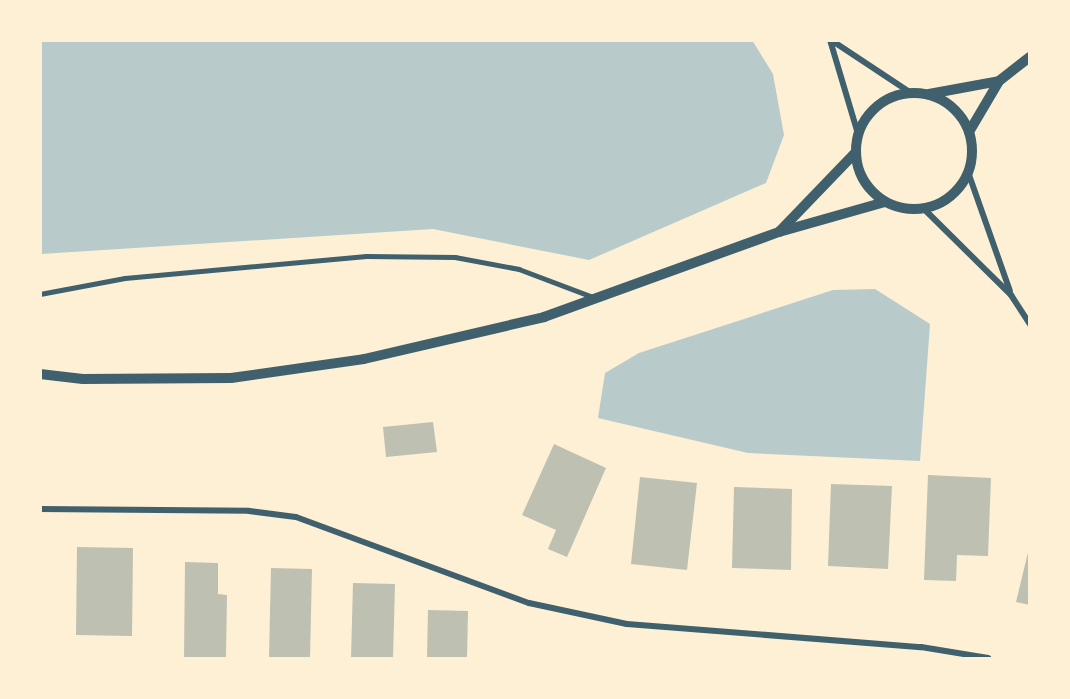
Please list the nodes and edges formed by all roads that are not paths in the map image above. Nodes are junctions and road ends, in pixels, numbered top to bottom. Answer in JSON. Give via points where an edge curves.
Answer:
{"nodes":[{"id":1,"x":830,"y":40,"type":"edge"},
{"id":2,"x":1029,"y":57,"type":"edge"},
{"id":3,"x":999,"y":81,"type":"junction"},
{"id":4,"x":911,"y":93,"type":"junction"},
{"id":5,"x":928,"y":94,"type":"junction"},
{"id":6,"x":969,"y":132,"type":"junction"},
{"id":7,"x":858,"y":134,"type":"junction"},
{"id":8,"x":856,"y":152,"type":"junction"},
{"id":9,"x":968,"y":172,"type":"junction"},
{"id":10,"x":885,"y":202,"type":"junction"},
{"id":11,"x":923,"y":208,"type":"junction"},
{"id":12,"x":779,"y":232,"type":"junction"},
{"id":13,"x":40,"y":294,"type":"edge"},
{"id":14,"x":1011,"y":295,"type":"junction"},
{"id":15,"x":598,"y":299,"type":"junction"},
{"id":16,"x":1029,"y":324,"type":"edge"},
{"id":17,"x":40,"y":374,"type":"edge"},
{"id":18,"x":40,"y":509,"type":"edge"},
{"id":19,"x":988,"y":658,"type":"edge"}],
"edges":[{"from":1,"to":4,"type":"street"},
{"from":1,"to":7,"type":"street"},
{"from":2,"to":3,"type":"street"},
{"from":3,"to":5,"type":"street"},
{"from":3,"to":6,"type":"street"},
{"from":4,"to":5,"type":"street"},
{"from":4,"to":7,"type":"street","via":[[878,105]]},
{"from":5,"to":6,"type":"street","via":[[960,115]]},
{"from":6,"to":9,"type":"street"},
{"from":7,"to":8,"type":"street"},
{"from":8,"to":10,"type":"street","via":[[870,189]]},
{"from":8,"to":12,"type":"street"},
{"from":9,"to":11,"type":"street","via":[[951,196]]},
{"from":9,"to":14,"type":"street"},
{"from":10,"to":11,"type":"street"},
{"from":10,"to":12,"type":"street"},
{"from":11,"to":14,"type":"street"},
{"from":12,"to":15,"type":"street"},
{"from":13,"to":15,"type":"lane","via":[[114,279],[366,256],[455,257],[519,268]]},
{"from":14,"to":16,"type":"street"},
{"from":15,"to":17,"type":"street","via":[[363,359],[231,378],[83,379]]},
{"from":18,"to":19,"type":"street","via":[[249,511],[296,517],[529,603],[627,624],[921,647]]}]}
